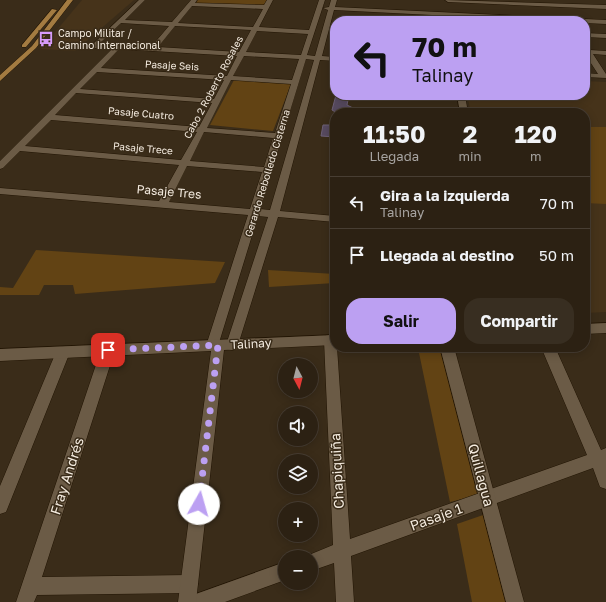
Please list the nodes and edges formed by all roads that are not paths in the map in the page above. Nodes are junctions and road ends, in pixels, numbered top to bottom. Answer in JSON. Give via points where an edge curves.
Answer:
{"nodes":[{"id":1,"x":63,"y":0,"type":"edge"},
{"id":2,"x":70,"y":0,"type":"edge"},
{"id":3,"x":142,"y":0,"type":"edge"},
{"id":4,"x":444,"y":0,"type":"edge"},
{"id":5,"x":448,"y":0,"type":"edge"},
{"id":6,"x":192,"y":2,"type":"edge"},
{"id":7,"x":268,"y":4,"type":"edge"},
{"id":8,"x":321,"y":4,"type":"edge"},
{"id":9,"x":333,"y":4,"type":"edge"},
{"id":10,"x":606,"y":7,"type":"edge"},
{"id":11,"x":563,"y":12,"type":"edge"},
{"id":12,"x":446,"y":14,"type":"junction"},
{"id":13,"x":332,"y":16,"type":"edge"},
{"id":14,"x":580,"y":16,"type":"edge"},
{"id":15,"x":590,"y":18,"type":"edge"},
{"id":16,"x":119,"y":21,"type":"junction"},
{"id":17,"x":315,"y":22,"type":"junction"},
{"id":18,"x":330,"y":22,"type":"edge"},
{"id":19,"x":606,"y":22,"type":"edge"},
{"id":20,"x":174,"y":24,"type":"junction"},
{"id":21,"x":330,"y":25,"type":"edge"},
{"id":22,"x":255,"y":28,"type":"junction"},
{"id":23,"x":310,"y":35,"type":"junction"},
{"id":24,"x":590,"y":35,"type":"edge"},
{"id":25,"x":606,"y":36,"type":"edge"},
{"id":26,"x":326,"y":38,"type":"junction"},
{"id":27,"x":118,"y":47,"type":"junction"},
{"id":28,"x":153,"y":49,"type":"junction"},
{"id":29,"x":590,"y":51,"type":"edge"},
{"id":30,"x":606,"y":53,"type":"edge"},
{"id":31,"x":242,"y":54,"type":"junction"},
{"id":32,"x":590,"y":55,"type":"edge"},
{"id":33,"x":302,"y":58,"type":"junction"},
{"id":34,"x":317,"y":58,"type":"junction"},
{"id":35,"x":330,"y":59,"type":"edge"},
{"id":36,"x":0,"y":70,"type":"edge"},
{"id":37,"x":95,"y":70,"type":"junction"},
{"id":38,"x":590,"y":75,"type":"edge"},
{"id":39,"x":605,"y":76,"type":"edge"},
{"id":40,"x":229,"y":78,"type":"junction"},
{"id":41,"x":0,"y":79,"type":"edge"},
{"id":42,"x":295,"y":82,"type":"junction"},
{"id":43,"x":74,"y":92,"type":"junction"},
{"id":44,"x":217,"y":101,"type":"junction"},
{"id":45,"x":49,"y":117,"type":"junction"},
{"id":46,"x":202,"y":129,"type":"junction"},
{"id":47,"x":279,"y":136,"type":"junction"},
{"id":48,"x":17,"y":148,"type":"junction"},
{"id":49,"x":184,"y":163,"type":"junction"},
{"id":50,"x":0,"y":166,"type":"edge"},
{"id":51,"x":267,"y":170,"type":"junction"},
{"id":52,"x":0,"y":191,"type":"edge"},
{"id":53,"x":162,"y":205,"type":"junction"},
{"id":54,"x":255,"y":212,"type":"junction"},
{"id":55,"x":274,"y":214,"type":"junction"},
{"id":56,"x":330,"y":219,"type":"edge"},
{"id":57,"x":606,"y":328,"type":"edge"},
{"id":58,"x":590,"y":329,"type":"edge"},
{"id":59,"x":330,"y":340,"type":"edge"},
{"id":60,"x":221,"y":345,"type":"junction"},
{"id":61,"x":108,"y":350,"type":"junction"},
{"id":62,"x":63,"y":352,"type":"junction"},
{"id":63,"x":333,"y":352,"type":"edge"},
{"id":64,"x":448,"y":352,"type":"edge"},
{"id":65,"x":550,"y":352,"type":"edge"},
{"id":66,"x":0,"y":355,"type":"edge"},
{"id":67,"x":601,"y":458,"type":"edge"},
{"id":68,"x":606,"y":481,"type":"edge"},
{"id":69,"x":487,"y":499,"type":"junction"},
{"id":70,"x":0,"y":506,"type":"edge"},
{"id":71,"x":341,"y":551,"type":"junction"},
{"id":72,"x":318,"y":559,"type":"edge"},
{"id":73,"x":278,"y":574,"type":"edge"},
{"id":74,"x":189,"y":584,"type":"junction"},
{"id":75,"x":28,"y":594,"type":"edge"},
{"id":76,"x":187,"y":602,"type":"edge"},
{"id":77,"x":200,"y":602,"type":"edge"},
{"id":78,"x":345,"y":602,"type":"edge"},
{"id":79,"x":515,"y":602,"type":"edge"}],
"edges":[{"from":1,"to":36,"type":"main road"},
{"from":2,"to":41,"type":"main road","via":[[34,47]]},
{"from":3,"to":16,"type":"street"},
{"from":4,"to":12,"type":"street"},
{"from":5,"to":11,"type":"street"},
{"from":6,"to":7,"type":"street"},
{"from":6,"to":20,"type":"street"},
{"from":7,"to":22,"type":"street","name":"Cabo 2 Roberto Rosales"},
{"from":8,"to":9,"type":"street"},
{"from":8,"to":17,"type":"street","name":"Gerardo Rebolledo Cisterna"},
{"from":9,"to":12,"type":"street"},
{"from":9,"to":13,"type":"street","name":"Gerardo Rebolledo Cisterna"},
{"from":10,"to":11,"type":"street"},
{"from":11,"to":12,"type":"street"},
{"from":11,"to":14,"type":"street"},
{"from":15,"to":19,"type":"street"},
{"from":16,"to":20,"type":"street"},
{"from":16,"to":27,"type":"street","via":[[94,46]]},
{"from":17,"to":18,"type":"street"},
{"from":17,"to":23,"type":"street","name":"Gerardo Rebolledo Cisterna"},
{"from":20,"to":22,"type":"street"},
{"from":20,"to":28,"type":"street"},
{"from":21,"to":26,"type":"street","name":"Gerardo Rebolledo Cisterna"},
{"from":22,"to":23,"type":"street"},
{"from":22,"to":31,"type":"street","name":"Cabo 2 Roberto Rosales"},
{"from":23,"to":26,"type":"street"},
{"from":23,"to":33,"type":"street","name":"Gerardo Rebolledo Cisterna"},
{"from":24,"to":25,"type":"street"},
{"from":26,"to":34,"type":"street","name":"Gerardo Rebolledo Cisterna"},
{"from":27,"to":28,"type":"street"},
{"from":27,"to":37,"type":"street"},
{"from":28,"to":31,"type":"street"},
{"from":29,"to":30,"type":"street"},
{"from":31,"to":33,"type":"street"},
{"from":31,"to":40,"type":"street","name":"Cabo 2 Roberto Rosales"},
{"from":32,"to":39,"type":"street"},
{"from":33,"to":34,"type":"street"},
{"from":33,"to":42,"type":"street","name":"Gerardo Rebolledo Cisterna"},
{"from":34,"to":35,"type":"street"},
{"from":34,"to":55,"type":"street","name":"Gerardo Rebolledo Cisterna"},
{"from":37,"to":40,"type":"street","name":"Pasaje Seis"},
{"from":37,"to":43,"type":"street"},
{"from":38,"to":39,"type":"street"},
{"from":40,"to":42,"type":"street","name":"Pasaje Seis"},
{"from":40,"to":44,"type":"street","name":"Cabo 2 Roberto Rosales"},
{"from":42,"to":47,"type":"street","name":"Gerardo Rebolledo Cisterna"},
{"from":43,"to":44,"type":"street"},
{"from":43,"to":45,"type":"street"},
{"from":44,"to":46,"type":"street","name":"Cabo 2 Roberto Rosales"},
{"from":45,"to":46,"type":"street","name":"Pasaje Cuatro"},
{"from":45,"to":48,"type":"street"},
{"from":46,"to":47,"type":"street","name":"Pasaje Cuatro"},
{"from":46,"to":49,"type":"street","name":"Cabo 2 Roberto Rosales"},
{"from":47,"to":51,"type":"street","name":"Gerardo Rebolledo Cisterna"},
{"from":48,"to":49,"type":"street","name":"Pasaje Trece"},
{"from":48,"to":50,"type":"street"},
{"from":49,"to":51,"type":"street","name":"Pasaje Trece"},
{"from":49,"to":53,"type":"street","name":"Cabo 2 Roberto Rosales"},
{"from":51,"to":54,"type":"street","name":"Gerardo Rebolledo Cisterna"},
{"from":52,"to":53,"type":"street","name":"Pasaje Tres"},
{"from":53,"to":54,"type":"street","name":"Pasaje Tres"},
{"from":54,"to":55,"type":"street","name":"Pasaje Tres"},
{"from":54,"to":60,"type":"street","name":"Gerardo Rebolledo Cisterna"},
{"from":55,"to":56,"type":"street","name":"Pasaje Tres"},
{"from":55,"to":60,"type":"street","name":"Gerardo Rebolledo Cisterna"},
{"from":57,"to":58,"type":"street"},
{"from":59,"to":60,"type":"street","name":"Talinay"},
{"from":60,"to":61,"type":"street","name":"Talinay"},
{"from":60,"to":74,"type":"street"},
{"from":61,"to":62,"type":"street","name":"Talinay"},
{"from":61,"to":75,"type":"street","name":"Fray Andrés"},
{"from":62,"to":66,"type":"street","name":"Talinay"},
{"from":62,"to":70,"type":"street"},
{"from":63,"to":71,"type":"street","name":"Chapiquiña"},
{"from":64,"to":69,"type":"street","name":"Quillagua"},
{"from":65,"to":67,"type":"street"},
{"from":67,"to":68,"type":"street"},
{"from":67,"to":69,"type":"street","name":"Pasaje 1"},
{"from":69,"to":71,"type":"street","name":"Pasaje 1"},
{"from":69,"to":79,"type":"street","name":"Quillagua"},
{"from":71,"to":72,"type":"street","name":"Pasaje 1"},
{"from":71,"to":78,"type":"street","name":"Chapiquiña"},
{"from":73,"to":77,"type":"street"},
{"from":74,"to":75,"type":"street"},
{"from":74,"to":76,"type":"street"}]}
